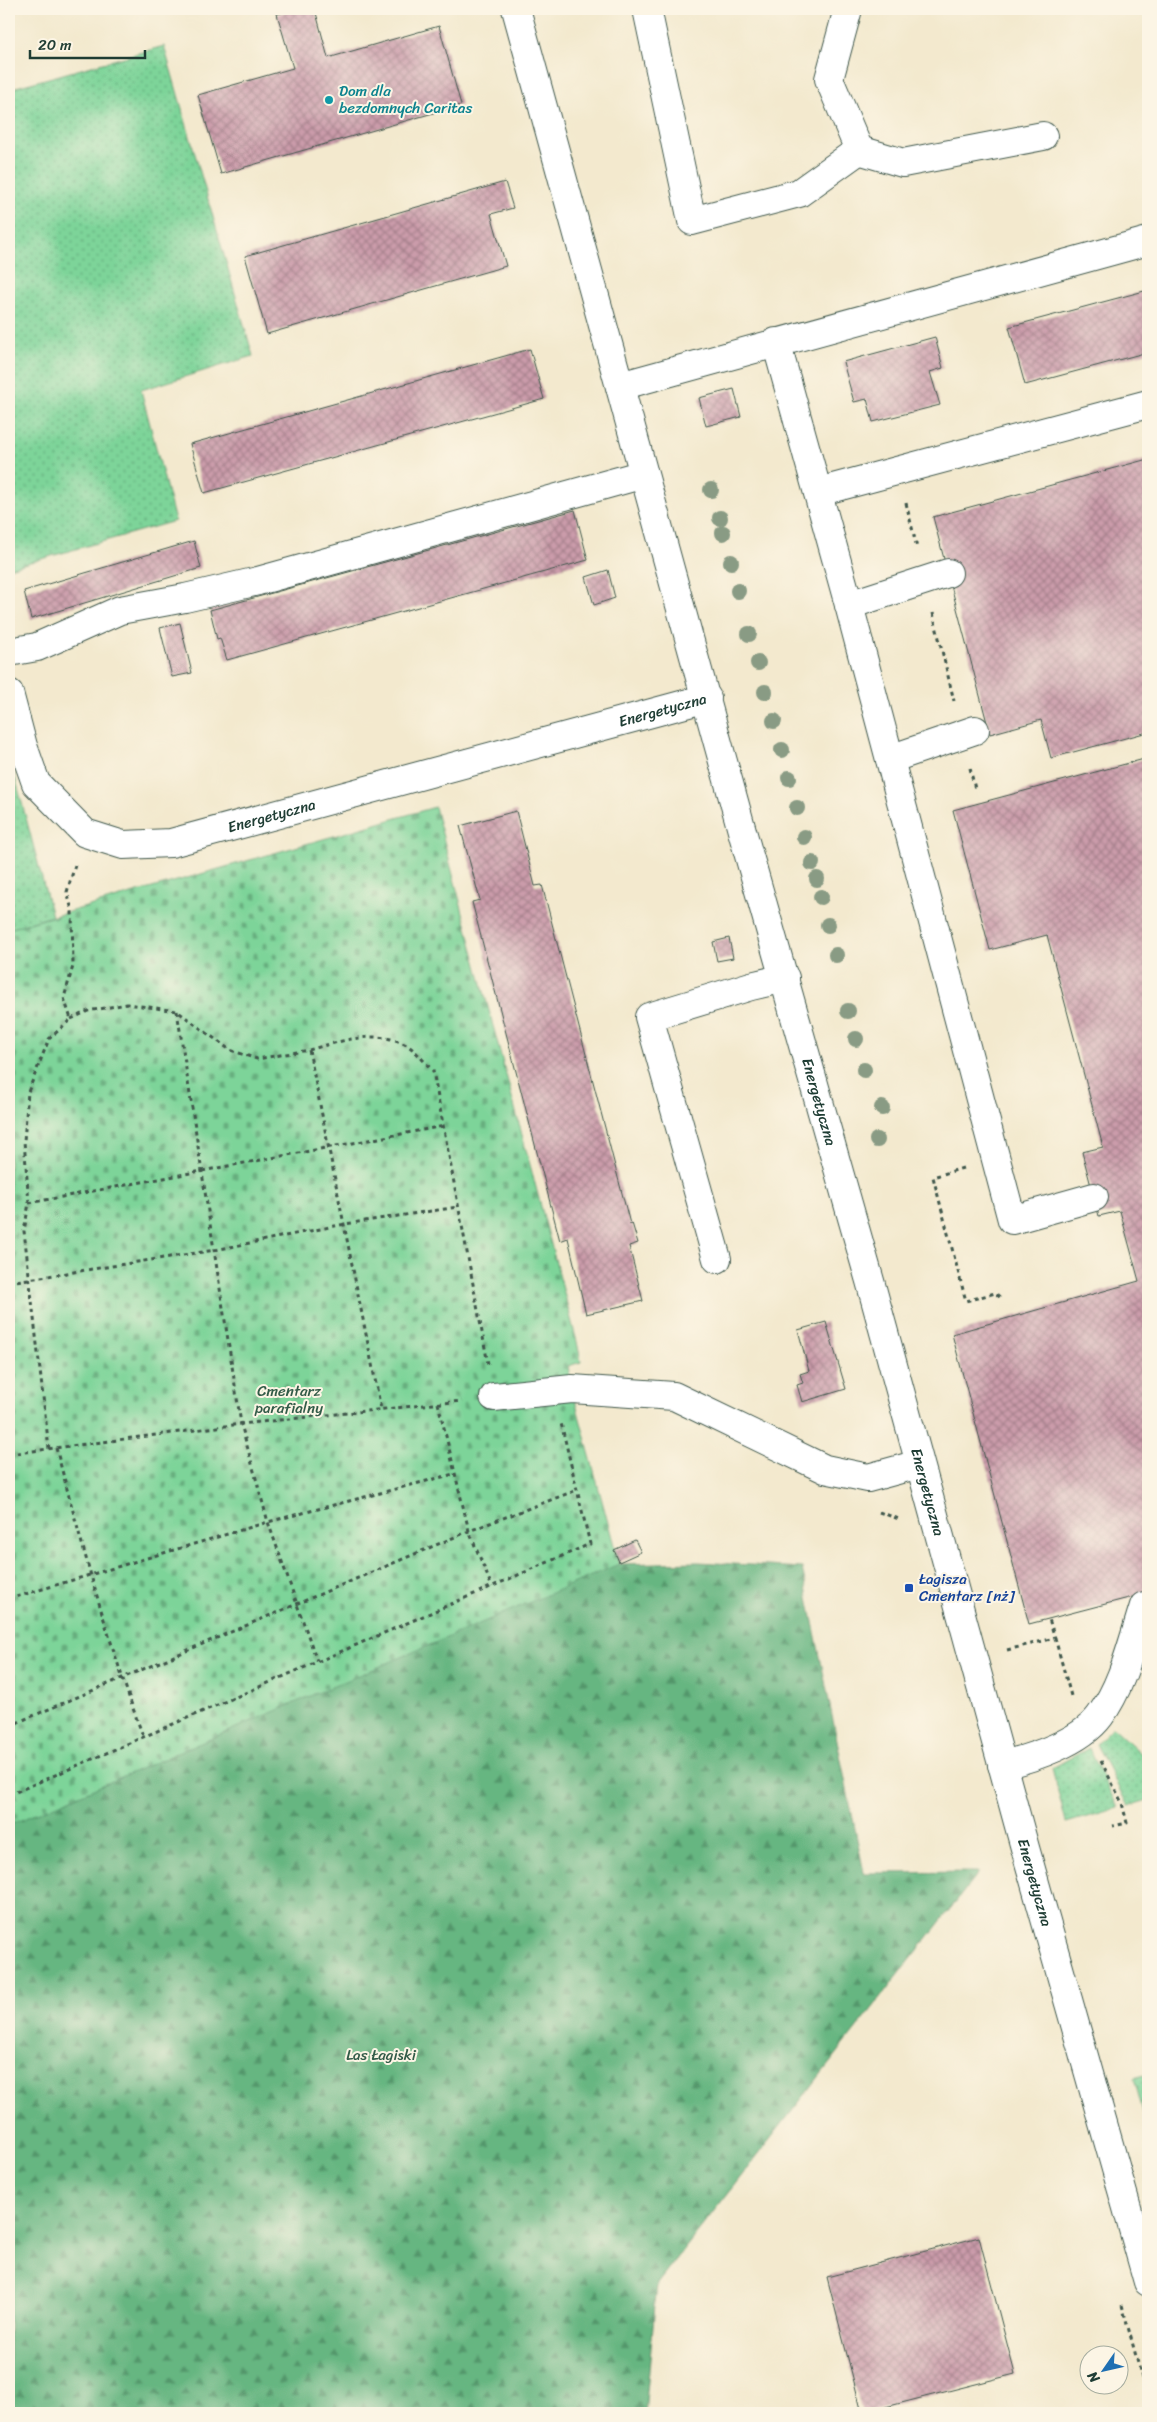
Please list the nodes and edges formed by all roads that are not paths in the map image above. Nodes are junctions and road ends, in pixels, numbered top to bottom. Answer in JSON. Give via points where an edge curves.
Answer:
{"nodes":[{"id":1,"x":516,"y":9,"type":"edge"},
{"id":2,"x":647,"y":9,"type":"edge"},
{"id":3,"x":848,"y":9,"type":"edge"},
{"id":4,"x":1043,"y":136,"type":"dead end"},
{"id":5,"x":859,"y":150,"type":"junction"},
{"id":6,"x":1148,"y":240,"type":"edge"},
{"id":7,"x":776,"y":342,"type":"junction"},
{"id":8,"x":620,"y":386,"type":"junction"},
{"id":9,"x":1148,"y":404,"type":"edge"},
{"id":10,"x":644,"y":474,"type":"junction"},
{"id":11,"x":818,"y":492,"type":"junction"},
{"id":12,"x":948,"y":573,"type":"dead end"},
{"id":13,"x":849,"y":605,"type":"junction"},
{"id":14,"x":9,"y":652,"type":"edge"},
{"id":15,"x":9,"y":693,"type":"edge"},
{"id":16,"x":707,"y":698,"type":"junction"},
{"id":17,"x":975,"y":730,"type":"dead end"},
{"id":18,"x":890,"y":759,"type":"junction"},
{"id":19,"x":785,"y":978,"type":"junction"},
{"id":20,"x":1094,"y":1197,"type":"dead end"},
{"id":21,"x":717,"y":1259,"type":"dead end"},
{"id":22,"x":494,"y":1397,"type":"road end"},
{"id":23,"x":919,"y":1464,"type":"junction"},
{"id":24,"x":1144,"y":1606,"type":"dead end"},
{"id":25,"x":1002,"y":1765,"type":"junction"},
{"id":26,"x":1138,"y":2205,"type":"edge"},
{"id":27,"x":1148,"y":2282,"type":"edge"}],
"edges":[{"from":1,"to":8,"type":"street"},
{"from":2,"to":5,"type":"street","via":[[692,221],[799,193]]},
{"from":3,"to":5,"type":"street","via":[[829,79]]},
{"from":4,"to":5,"type":"street","via":[[903,163]]},
{"from":6,"to":7,"type":"street"},
{"from":7,"to":8,"type":"street"},
{"from":7,"to":11,"type":"street"},
{"from":8,"to":10,"type":"street"},
{"from":9,"to":11,"type":"street"},
{"from":10,"to":14,"type":"street","via":[[258,581],[120,610],[37,647]]},
{"from":10,"to":16,"type":"street"},
{"from":11,"to":13,"type":"street"},
{"from":12,"to":13,"type":"street"},
{"from":13,"to":18,"type":"street"},
{"from":15,"to":16,"type":"street","name":"Energetyczna","via":[[36,783],[85,833],[123,844],[171,843]]},
{"from":16,"to":19,"type":"street","name":"Energetyczna"},
{"from":17,"to":18,"type":"street"},
{"from":18,"to":20,"type":"street","via":[[1012,1220]]},
{"from":19,"to":21,"type":"street","via":[[649,1017]]},
{"from":19,"to":23,"type":"street","name":"Energetyczna"},
{"from":22,"to":23,"type":"street","via":[[572,1389],[674,1396],[825,1469],[868,1478]]},
{"from":23,"to":25,"type":"street","name":"Energetyczna"},
{"from":24,"to":25,"type":"street","via":[[1123,1672],[1100,1716],[1086,1731],[1032,1758]]},
{"from":25,"to":26,"type":"street","name":"Energetyczna"},
{"from":26,"to":27,"type":"street","name":"Energetyczna"}]}
